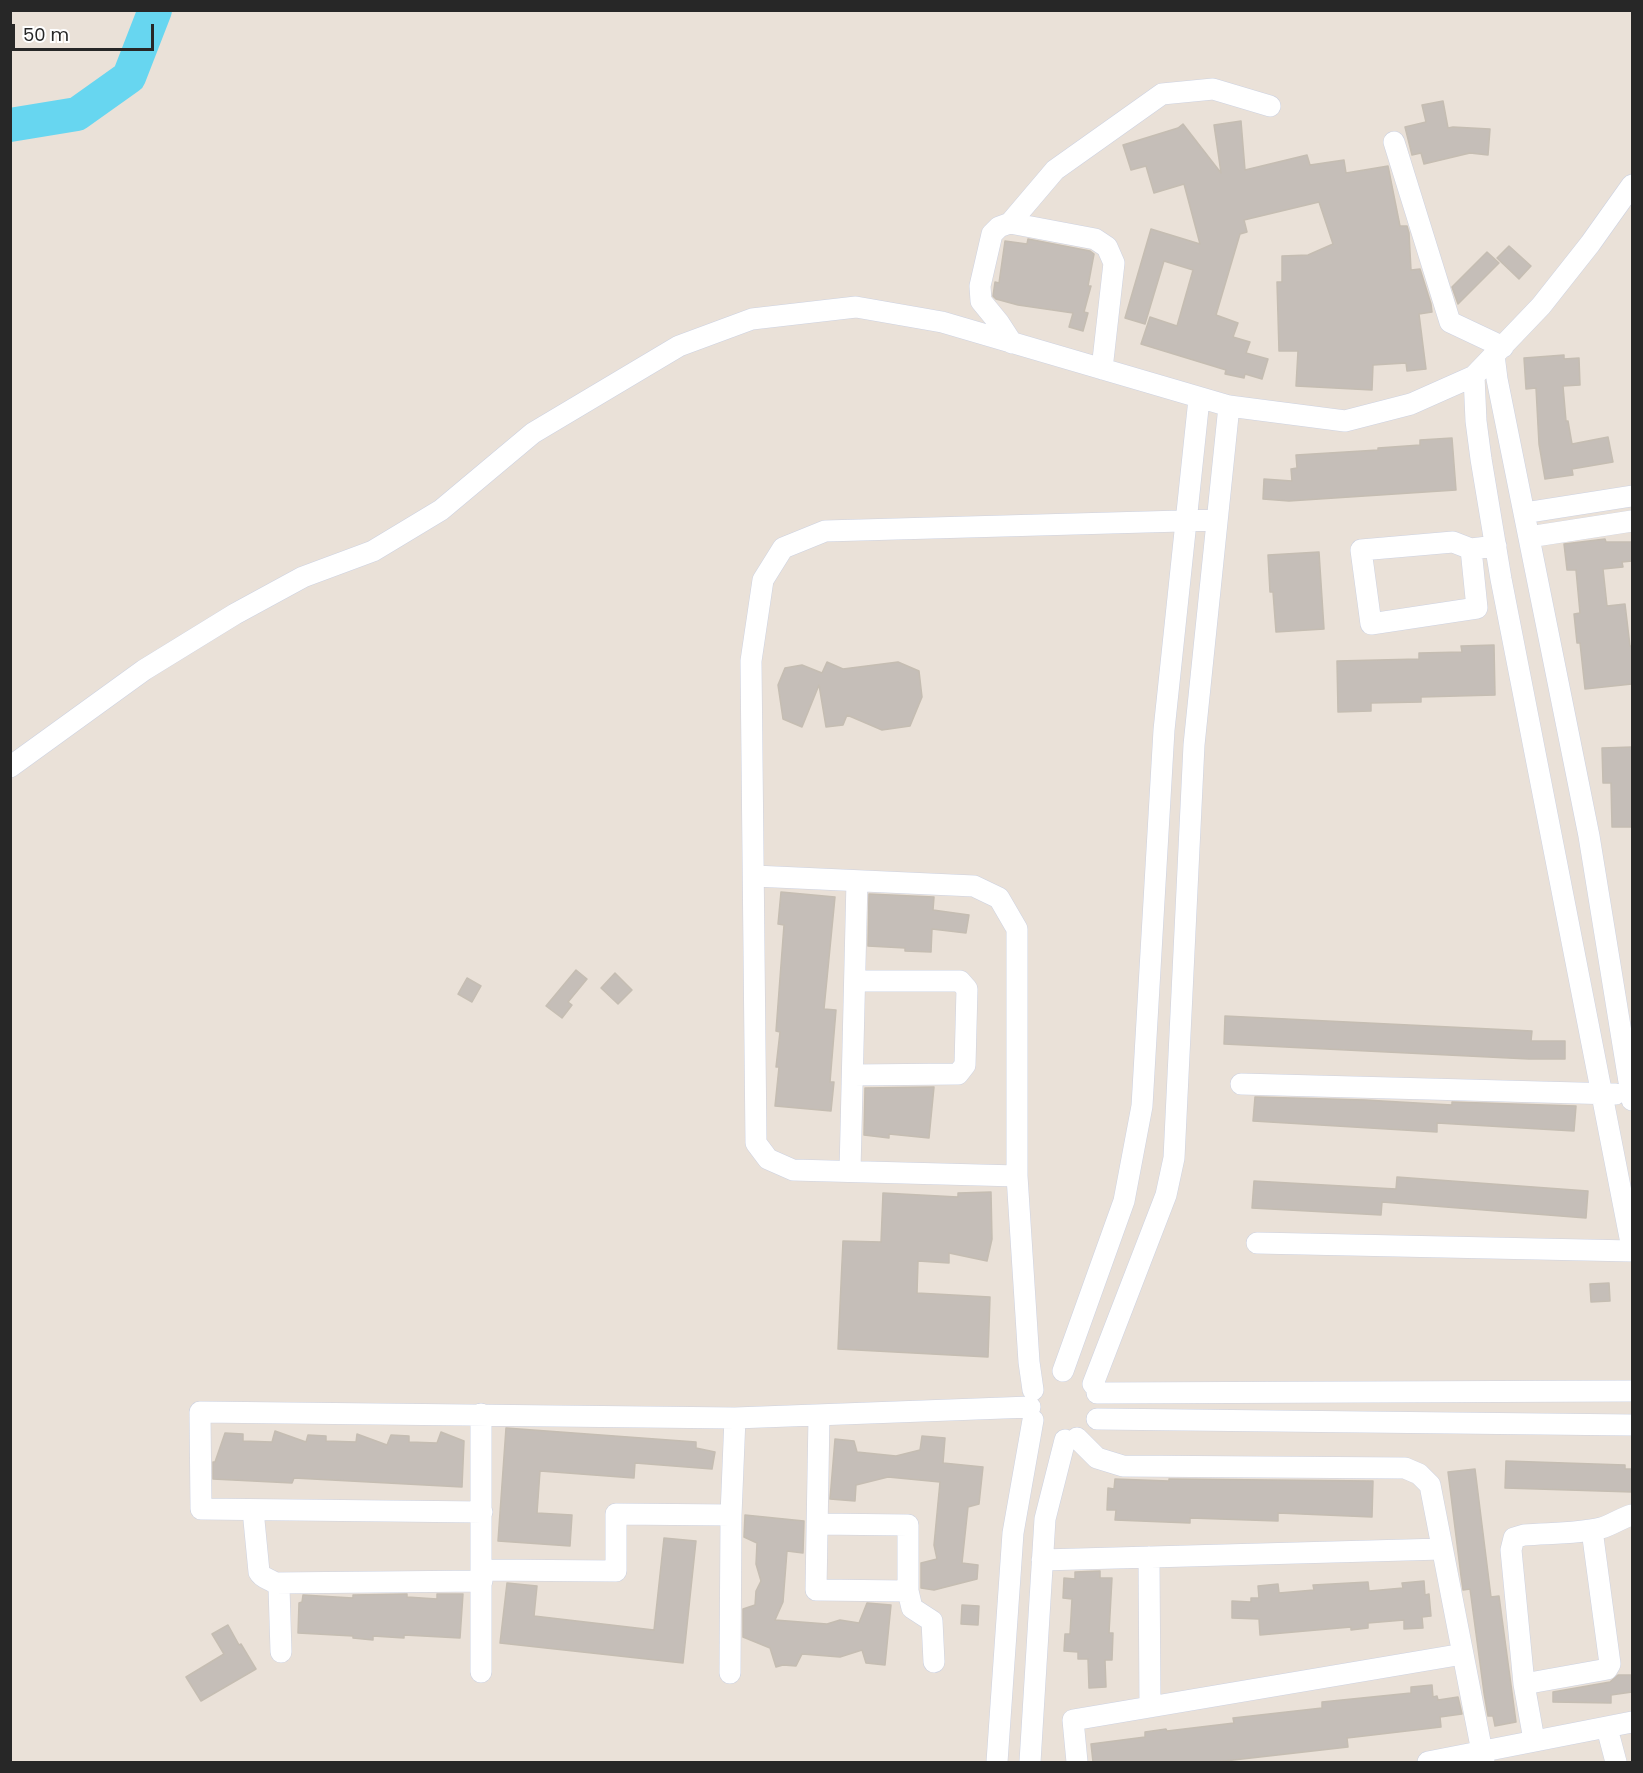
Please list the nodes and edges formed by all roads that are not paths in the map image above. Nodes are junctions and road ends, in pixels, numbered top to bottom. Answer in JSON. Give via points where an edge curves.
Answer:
{"nodes":[{"id":1,"x":1270,"y":106,"type":"dead end"},
{"id":2,"x":1394,"y":142,"type":"dead end"},
{"id":3,"x":1632,"y":184,"type":"edge"},
{"id":4,"x":1010,"y":223,"type":"junction"},
{"id":5,"x":1012,"y":343,"type":"junction"},
{"id":6,"x":1498,"y":351,"type":"junction"},
{"id":7,"x":1102,"y":369,"type":"junction"},
{"id":8,"x":1474,"y":376,"type":"junction"},
{"id":9,"x":1199,"y":399,"type":"junction"},
{"id":10,"x":1229,"y":406,"type":"junction"},
{"id":11,"x":1632,"y":496,"type":"edge"},
{"id":12,"x":1524,"y":513,"type":"junction"},
{"id":13,"x":1218,"y":520,"type":"junction"},
{"id":14,"x":1632,"y":521,"type":"edge"},
{"id":15,"x":1186,"y":522,"type":"junction"},
{"id":16,"x":1529,"y":537,"type":"junction"},
{"id":17,"x":1496,"y":546,"type":"junction"},
{"id":18,"x":1471,"y":549,"type":"junction"},
{"id":19,"x":1501,"y":579,"type":"junction"},
{"id":20,"x":1475,"y":583,"type":"junction"},
{"id":21,"x":10,"y":767,"type":"edge"},
{"id":22,"x":754,"y":876,"type":"junction"},
{"id":23,"x":857,"y":881,"type":"junction"},
{"id":24,"x":855,"y":981,"type":"junction"},
{"id":25,"x":853,"y":1075,"type":"junction"},
{"id":26,"x":1241,"y":1084,"type":"dead end"},
{"id":27,"x":1603,"y":1093,"type":"junction"},
{"id":28,"x":1632,"y":1097,"type":"edge"},
{"id":29,"x":850,"y":1171,"type":"junction"},
{"id":30,"x":1017,"y":1176,"type":"junction"},
{"id":31,"x":1257,"y":1243,"type":"dead end"},
{"id":32,"x":1632,"y":1249,"type":"edge"},
{"id":33,"x":1063,"y":1371,"type":"junction"},
{"id":34,"x":1095,"y":1388,"type":"junction"},
{"id":35,"x":1632,"y":1391,"type":"edge"},
{"id":36,"x":1032,"y":1406,"type":"junction"},
{"id":37,"x":481,"y":1414,"type":"junction"},
{"id":38,"x":819,"y":1416,"type":"junction"},
{"id":39,"x":735,"y":1418,"type":"junction"},
{"id":40,"x":1097,"y":1419,"type":"junction"},
{"id":41,"x":1632,"y":1425,"type":"edge"},
{"id":42,"x":1071,"y":1439,"type":"junction"},
{"id":43,"x":253,"y":1510,"type":"junction"},
{"id":44,"x":482,"y":1512,"type":"junction"},
{"id":45,"x":731,"y":1515,"type":"junction"},
{"id":46,"x":1632,"y":1515,"type":"edge"},
{"id":47,"x":817,"y":1524,"type":"junction"},
{"id":48,"x":1592,"y":1530,"type":"junction"},
{"id":49,"x":1442,"y":1549,"type":"junction"},
{"id":50,"x":1149,"y":1557,"type":"junction"},
{"id":51,"x":1042,"y":1560,"type":"junction"},
{"id":52,"x":482,"y":1575,"type":"junction"},
{"id":53,"x":275,"y":1583,"type":"junction"},
{"id":54,"x":908,"y":1591,"type":"junction"},
{"id":55,"x":281,"y":1652,"type":"dead end"},
{"id":56,"x":1463,"y":1654,"type":"junction"},
{"id":57,"x":934,"y":1662,"type":"dead end"},
{"id":58,"x":481,"y":1672,"type":"dead end"},
{"id":59,"x":730,"y":1673,"type":"dead end"},
{"id":60,"x":1524,"y":1684,"type":"junction"},
{"id":61,"x":1150,"y":1707,"type":"junction"},
{"id":62,"x":1632,"y":1722,"type":"edge"},
{"id":63,"x":1607,"y":1728,"type":"junction"},
{"id":64,"x":1534,"y":1740,"type":"junction"},
{"id":65,"x":1483,"y":1757,"type":"edge"},
{"id":66,"x":997,"y":1762,"type":"edge"},
{"id":67,"x":1030,"y":1762,"type":"edge"},
{"id":68,"x":1077,"y":1762,"type":"edge"},
{"id":69,"x":1428,"y":1762,"type":"edge"},
{"id":70,"x":1616,"y":1762,"type":"edge"}],
"edges":[{"from":1,"to":4,"type":"street","via":[[1213,89],[1161,94],[1055,170]]},
{"from":2,"to":6,"type":"street","via":[[1450,322]]},
{"from":3,"to":6,"type":"street","via":[[1541,306]]},
{"from":4,"to":5,"type":"street","via":[[992,234],[980,286],[981,301]]},
{"from":4,"to":7,"type":"street","via":[[1095,239],[1107,247],[1114,263]]},
{"from":5,"to":7,"type":"street"},
{"from":5,"to":21,"type":"street","via":[[942,322],[856,307],[752,319],[679,346],[533,433],[441,510],[374,551],[303,578],[235,614],[144,670]]},
{"from":6,"to":8,"type":"street"},
{"from":6,"to":12,"type":"street","via":[[1497,379]]},
{"from":7,"to":9,"type":"street"},
{"from":8,"to":10,"type":"street","via":[[1411,404],[1345,421]]},
{"from":8,"to":17,"type":"street","via":[[1476,421]]},
{"from":9,"to":10,"type":"street"},
{"from":9,"to":15,"type":"street"},
{"from":10,"to":13,"type":"street"},
{"from":11,"to":12,"type":"street"},
{"from":12,"to":16,"type":"street"},
{"from":13,"to":15,"type":"street"},
{"from":13,"to":34,"type":"street","via":[[1194,745],[1174,1158],[1166,1195]]},
{"from":14,"to":16,"type":"street"},
{"from":15,"to":22,"type":"street","via":[[825,531],[783,548],[763,580],[751,661]]},
{"from":15,"to":33,"type":"street","via":[[1164,730],[1142,1106],[1124,1201]]},
{"from":16,"to":28,"type":"street","via":[[1589,836]]},
{"from":17,"to":18,"type":"street"},
{"from":17,"to":19,"type":"street"},
{"from":18,"to":20,"type":"street"},
{"from":18,"to":20,"type":"street","via":[[1453,542],[1360,550],[1371,624],[1477,608]]},
{"from":19,"to":20,"type":"street"},
{"from":19,"to":27,"type":"street"},
{"from":22,"to":23,"type":"street"},
{"from":22,"to":29,"type":"street","via":[[756,1143],[768,1159],[793,1170]]},
{"from":23,"to":24,"type":"street"},
{"from":23,"to":30,"type":"street","via":[[974,886],[999,898],[1017,929]]},
{"from":24,"to":25,"type":"street"},
{"from":24,"to":25,"type":"street","via":[[960,981],[967,989],[965,1065],[958,1074]]},
{"from":25,"to":29,"type":"street"},
{"from":26,"to":27,"type":"street"},
{"from":27,"to":28,"type":"street"},
{"from":27,"to":32,"type":"street"},
{"from":29,"to":30,"type":"street"},
{"from":30,"to":36,"type":"street"},
{"from":31,"to":32,"type":"street"},
{"from":33,"to":34,"type":"street","via":[[1079,1374]]},
{"from":33,"to":36,"type":"street","via":[[1045,1376]]},
{"from":34,"to":35,"type":"street"},
{"from":34,"to":40,"type":"street","via":[[1100,1401]]},
{"from":36,"to":38,"type":"street"},
{"from":36,"to":42,"type":"street","via":[[1041,1431],[1052,1438]]},
{"from":36,"to":66,"type":"street","via":[[1013,1533]]},
{"from":37,"to":39,"type":"street"},
{"from":37,"to":43,"type":"street","via":[[200,1412],[201,1509]]},
{"from":37,"to":44,"type":"street"},
{"from":38,"to":39,"type":"street"},
{"from":38,"to":47,"type":"street"},
{"from":39,"to":45,"type":"street"},
{"from":40,"to":41,"type":"street"},
{"from":40,"to":42,"type":"street","via":[[1085,1434]]},
{"from":42,"to":49,"type":"street","via":[[1097,1458],[1123,1466],[1405,1468],[1430,1485]]},
{"from":42,"to":51,"type":"street","via":[[1045,1519]]},
{"from":43,"to":44,"type":"street"},
{"from":43,"to":53,"type":"street","via":[[259,1572]]},
{"from":44,"to":52,"type":"street"},
{"from":45,"to":52,"type":"street","via":[[616,1514],[616,1571]]},
{"from":45,"to":59,"type":"street"},
{"from":46,"to":48,"type":"street"},
{"from":47,"to":54,"type":"street","via":[[908,1525]]},
{"from":47,"to":54,"type":"street","via":[[816,1590]]},
{"from":48,"to":60,"type":"street","via":[[1610,1664],[1607,1669]]},
{"from":48,"to":60,"type":"street","via":[[1514,1538],[1511,1550]]},
{"from":49,"to":50,"type":"street"},
{"from":49,"to":56,"type":"street"},
{"from":50,"to":51,"type":"street"},
{"from":50,"to":61,"type":"street"},
{"from":51,"to":67,"type":"street"},
{"from":52,"to":53,"type":"street"},
{"from":52,"to":58,"type":"street"},
{"from":53,"to":55,"type":"street","via":[[279,1587]]},
{"from":54,"to":57,"type":"street","via":[[912,1608],[932,1621]]},
{"from":56,"to":61,"type":"street"},
{"from":56,"to":65,"type":"street"},
{"from":60,"to":64,"type":"street"},
{"from":61,"to":68,"type":"street","via":[[1073,1720]]},
{"from":62,"to":63,"type":"street"},
{"from":63,"to":64,"type":"street"},
{"from":63,"to":70,"type":"street"},
{"from":64,"to":65,"type":"street"},
{"from":65,"to":69,"type":"street"}]}
